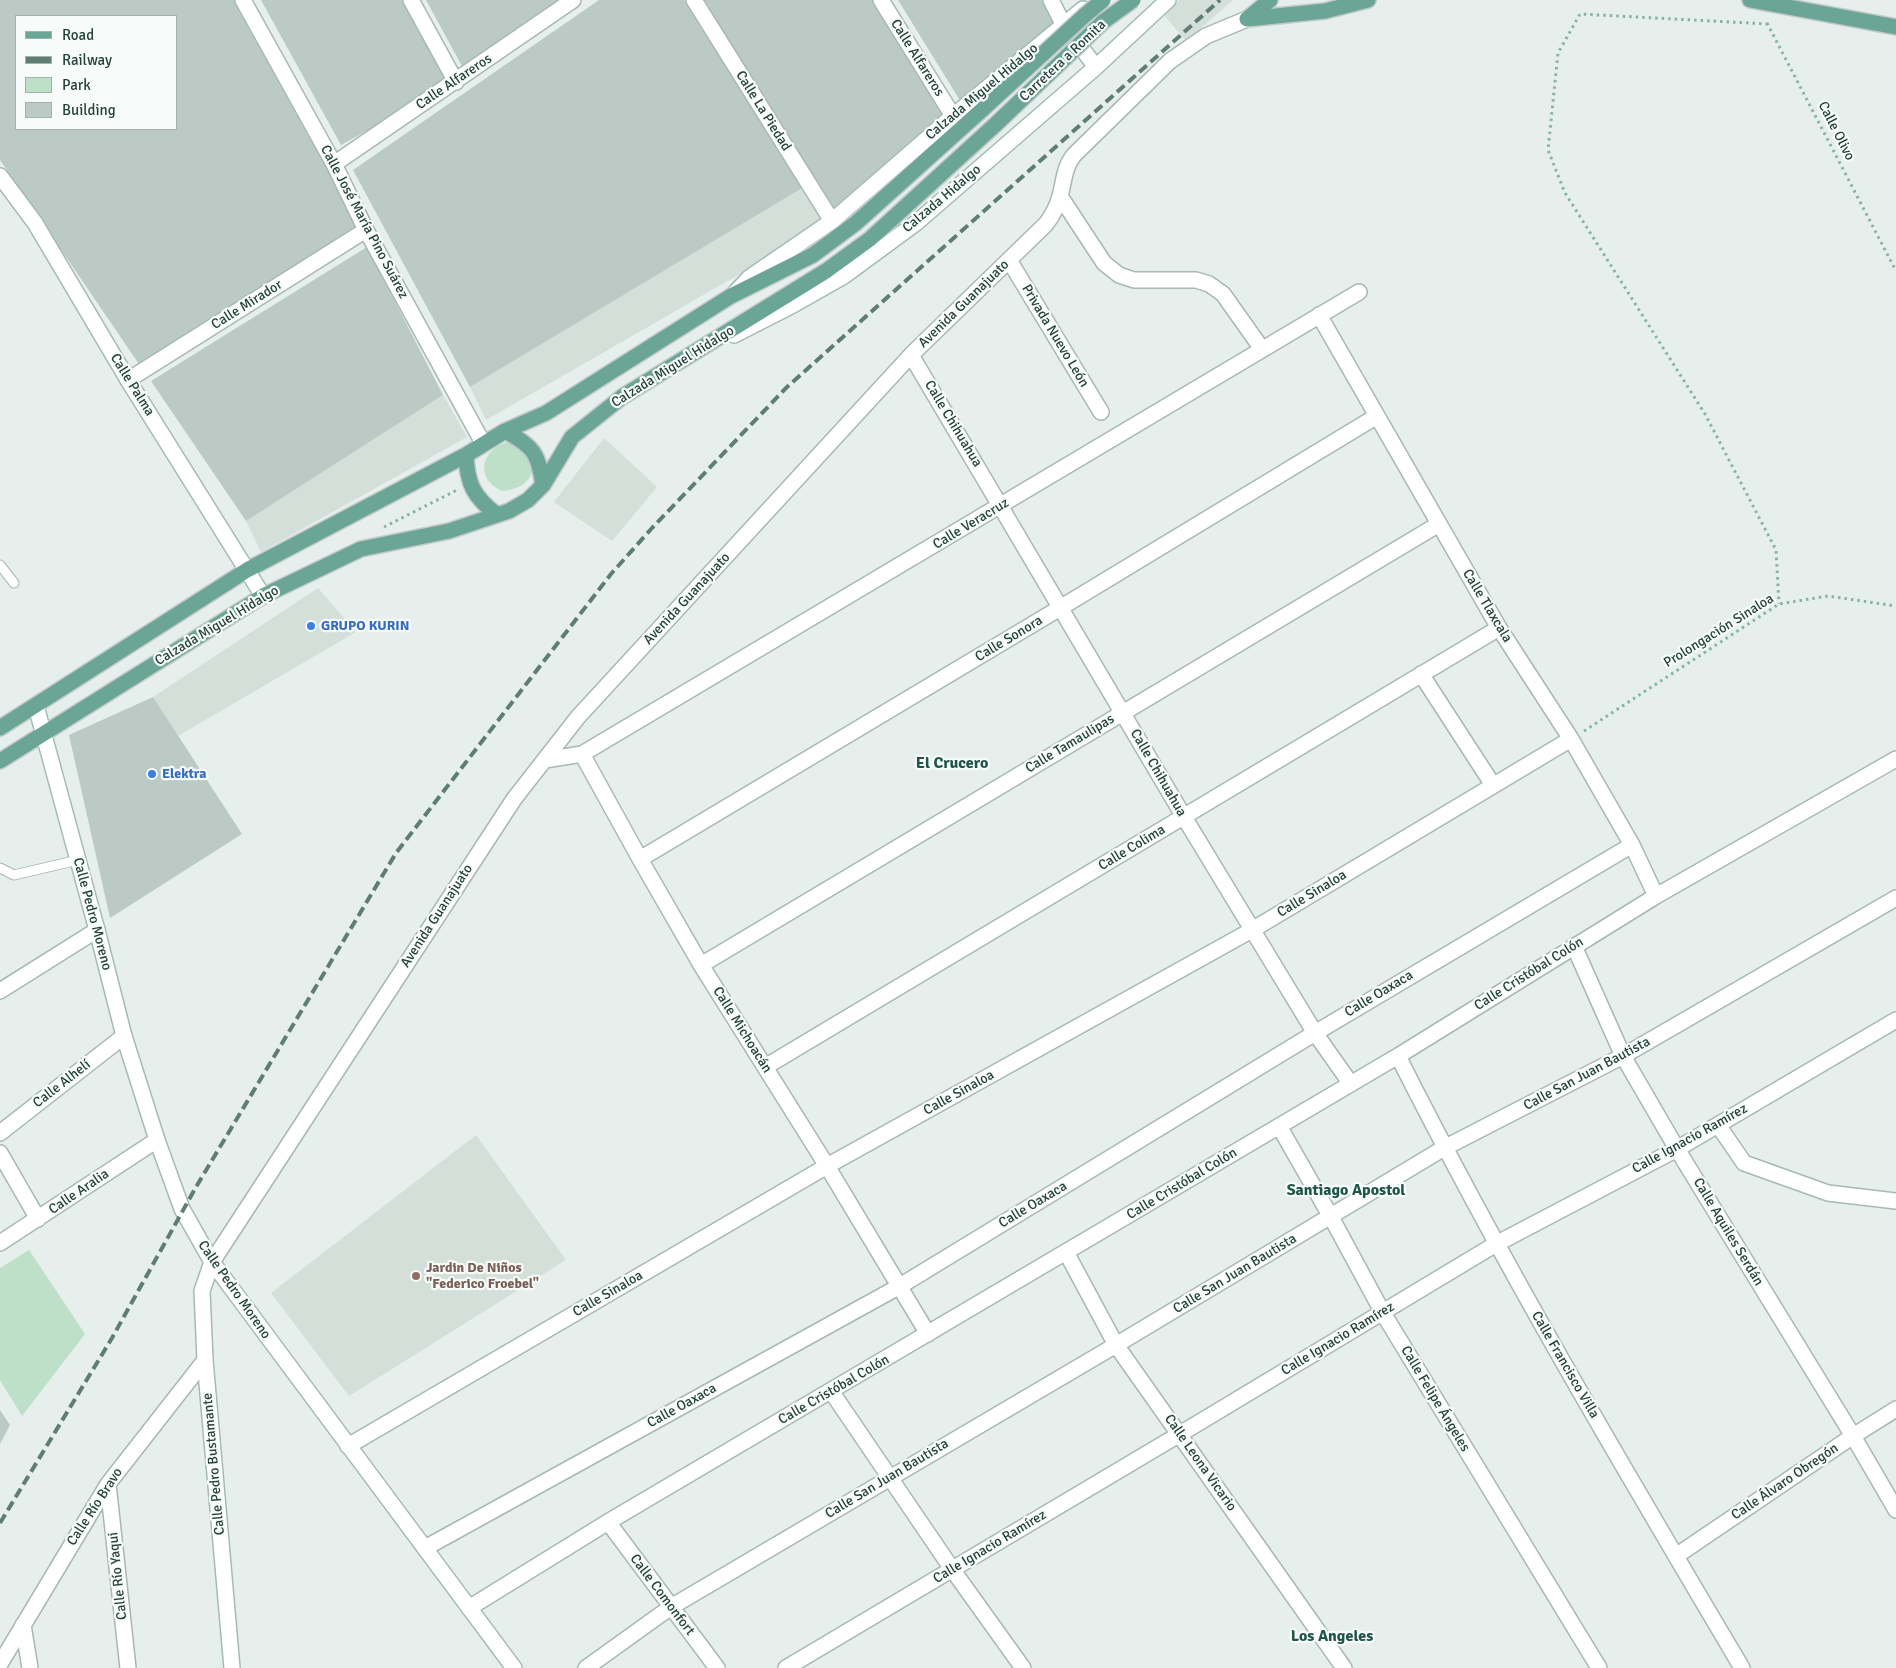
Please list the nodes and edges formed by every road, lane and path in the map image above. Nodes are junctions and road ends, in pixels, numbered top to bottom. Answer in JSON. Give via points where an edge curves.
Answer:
{"nodes":[{"id":1,"x":244,"y":0,"type":"edge"},
{"id":2,"x":411,"y":0,"type":"edge"},
{"id":3,"x":574,"y":0,"type":"edge"},
{"id":4,"x":694,"y":0,"type":"edge"},
{"id":5,"x":881,"y":0,"type":"edge"},
{"id":6,"x":1051,"y":0,"type":"edge"},
{"id":7,"x":1093,"y":0,"type":"edge"},
{"id":8,"x":1103,"y":0,"type":"edge"},
{"id":9,"x":1133,"y":0,"type":"edge"},
{"id":10,"x":1270,"y":0,"type":"edge"},
{"id":11,"x":1368,"y":0,"type":"edge"},
{"id":12,"x":1753,"y":1,"type":"edge"},
{"id":13,"x":1163,"y":2,"type":"edge"},
{"id":14,"x":1247,"y":19,"type":"junction"},
{"id":15,"x":1064,"y":24,"type":"junction"},
{"id":16,"x":1768,"y":24,"type":"junction"},
{"id":17,"x":1896,"y":27,"type":"edge"},
{"id":18,"x":1096,"y":67,"type":"junction"},
{"id":19,"x":456,"y":82,"type":"junction"},
{"id":20,"x":984,"y":108,"type":"joint"},
{"id":21,"x":953,"y":116,"type":"junction"},
{"id":22,"x":996,"y":124,"type":"joint"},
{"id":23,"x":334,"y":164,"type":"junction"},
{"id":24,"x":0,"y":176,"type":"edge"},
{"id":25,"x":1060,"y":196,"type":"junction"},
{"id":26,"x":832,"y":221,"type":"junction"},
{"id":27,"x":366,"y":230,"type":"junction"},
{"id":28,"x":1009,"y":260,"type":"junction"},
{"id":29,"x":1896,"y":271,"type":"edge"},
{"id":30,"x":1359,"y":292,"type":"dead end"},
{"id":31,"x":731,"y":296,"type":"junction"},
{"id":32,"x":1319,"y":315,"type":"junction"},
{"id":33,"x":1262,"y":349,"type":"junction"},
{"id":34,"x":911,"y":355,"type":"junction"},
{"id":35,"x":688,"y":357,"type":"junction"},
{"id":36,"x":128,"y":380,"type":"junction"},
{"id":37,"x":1101,"y":412,"type":"dead end"},
{"id":38,"x":1377,"y":416,"type":"junction"},
{"id":39,"x":505,"y":431,"type":"junction"},
{"id":40,"x":483,"y":443,"type":"junction"},
{"id":41,"x":466,"y":455,"type":"junction"},
{"id":42,"x":543,"y":486,"type":"junction"},
{"id":43,"x":1002,"y":506,"type":"junction"},
{"id":44,"x":496,"y":514,"type":"junction"},
{"id":45,"x":1439,"y":524,"type":"junction"},
{"id":46,"x":0,"y":565,"type":"edge"},
{"id":47,"x":247,"y":570,"type":"junction"},
{"id":48,"x":14,"y":583,"type":"dead end"},
{"id":49,"x":263,"y":596,"type":"junction"},
{"id":50,"x":1779,"y":604,"type":"junction"},
{"id":51,"x":1896,"y":606,"type":"edge"},
{"id":52,"x":1060,"y":608,"type":"junction"},
{"id":53,"x":1499,"y":628,"type":"junction"},
{"id":54,"x":1422,"y":674,"type":"junction"},
{"id":55,"x":36,"y":706,"type":"junction"},
{"id":56,"x":1122,"y":712,"type":"junction"},
{"id":57,"x":0,"y":728,"type":"edge"},
{"id":58,"x":44,"y":734,"type":"junction"},
{"id":59,"x":1571,"y":739,"type":"junction"},
{"id":60,"x":582,"y":754,"type":"junction"},
{"id":61,"x":545,"y":760,"type":"junction"},
{"id":62,"x":1896,"y":760,"type":"edge"},
{"id":63,"x":0,"y":761,"type":"edge"},
{"id":64,"x":1494,"y":785,"type":"junction"},
{"id":65,"x":1184,"y":817,"type":"junction"},
{"id":66,"x":1632,"y":845,"type":"junction"},
{"id":67,"x":78,"y":860,"type":"junction"},
{"id":68,"x":640,"y":860,"type":"junction"},
{"id":69,"x":0,"y":868,"type":"edge"},
{"id":70,"x":1656,"y":896,"type":"junction"},
{"id":71,"x":1896,"y":898,"type":"edge"},
{"id":72,"x":97,"y":930,"type":"junction"},
{"id":73,"x":1252,"y":930,"type":"junction"},
{"id":74,"x":1574,"y":946,"type":"junction"},
{"id":75,"x":701,"y":965,"type":"junction"},
{"id":76,"x":0,"y":991,"type":"edge"},
{"id":77,"x":1896,"y":1020,"type":"edge"},
{"id":78,"x":1315,"y":1033,"type":"junction"},
{"id":79,"x":124,"y":1036,"type":"junction"},
{"id":80,"x":1398,"y":1056,"type":"junction"},
{"id":81,"x":1623,"y":1056,"type":"junction"},
{"id":82,"x":765,"y":1067,"type":"junction"},
{"id":83,"x":1351,"y":1084,"type":"junction"},
{"id":84,"x":1718,"y":1125,"type":"junction"},
{"id":85,"x":1279,"y":1126,"type":"junction"},
{"id":86,"x":0,"y":1132,"type":"edge"},
{"id":87,"x":157,"y":1140,"type":"junction"},
{"id":88,"x":1444,"y":1148,"type":"junction"},
{"id":89,"x":1677,"y":1149,"type":"junction"},
{"id":90,"x":0,"y":1154,"type":"edge"},
{"id":91,"x":827,"y":1166,"type":"junction"},
{"id":92,"x":1896,"y":1201,"type":"edge"},
{"id":93,"x":1331,"y":1216,"type":"junction"},
{"id":94,"x":38,"y":1219,"type":"junction"},
{"id":95,"x":0,"y":1243,"type":"edge"},
{"id":96,"x":1496,"y":1244,"type":"junction"},
{"id":97,"x":1066,"y":1252,"type":"junction"},
{"id":98,"x":212,"y":1262,"type":"junction"},
{"id":99,"x":900,"y":1286,"type":"junction"},
{"id":100,"x":1382,"y":1313,"type":"junction"},
{"id":101,"x":928,"y":1334,"type":"junction"},
{"id":102,"x":1116,"y":1345,"type":"junction"},
{"id":103,"x":205,"y":1360,"type":"junction"},
{"id":104,"x":831,"y":1391,"type":"junction"},
{"id":105,"x":1896,"y":1409,"type":"edge"},
{"id":106,"x":1180,"y":1434,"type":"junction"},
{"id":107,"x":1853,"y":1436,"type":"junction"},
{"id":108,"x":348,"y":1446,"type":"junction"},
{"id":109,"x":890,"y":1477,"type":"junction"},
{"id":110,"x":108,"y":1484,"type":"junction"},
{"id":111,"x":1896,"y":1510,"type":"edge"},
{"id":112,"x":608,"y":1522,"type":"junction"},
{"id":113,"x":425,"y":1548,"type":"junction"},
{"id":114,"x":1676,"y":1556,"type":"junction"},
{"id":115,"x":952,"y":1569,"type":"junction"},
{"id":116,"x":672,"y":1607,"type":"junction"},
{"id":117,"x":469,"y":1608,"type":"junction"},
{"id":118,"x":22,"y":1625,"type":"junction"},
{"id":119,"x":0,"y":1664,"type":"edge"},
{"id":120,"x":30,"y":1668,"type":"edge"},
{"id":121,"x":128,"y":1668,"type":"edge"},
{"id":122,"x":232,"y":1668,"type":"edge"},
{"id":123,"x":514,"y":1668,"type":"edge"},
{"id":124,"x":586,"y":1668,"type":"edge"},
{"id":125,"x":717,"y":1668,"type":"edge"},
{"id":126,"x":786,"y":1668,"type":"edge"},
{"id":127,"x":1022,"y":1668,"type":"edge"},
{"id":128,"x":1344,"y":1668,"type":"edge"},
{"id":129,"x":1599,"y":1668,"type":"edge"},
{"id":130,"x":1742,"y":1668,"type":"edge"}],
"edges":[{"from":1,"to":23,"type":"street","name":"Calle José María Pino Suárez"},
{"from":2,"to":19,"type":"street"},
{"from":3,"to":19,"type":"street","name":"Calle Alfareros"},
{"from":4,"to":26,"type":"street","name":"Calle La Piedad"},
{"from":5,"to":21,"type":"street","name":"Calle Alfareros"},
{"from":6,"to":15,"type":"street"},
{"from":7,"to":15,"type":"street","name":"Calzada Miguel Hidalgo"},
{"from":8,"to":20,"type":"main road","name":"Carretera a Romita","bridge":true},
{"from":9,"to":22,"type":"main road","name":"Carretera a Romita","bridge":true,"via":[[1104,21]]},
{"from":10,"to":14,"type":"main road"},
{"from":11,"to":14,"type":"main road","via":[[1325,11]]},
{"from":12,"to":16,"type":"path","name":"Calle Olivo"},
{"from":12,"to":17,"type":"main road"},
{"from":13,"to":18,"type":"street","name":"Calzada Hidalgo"},
{"from":14,"to":25,"type":"street","name":"Avenida Guanajuato","via":[[1206,36],[1170,61],[1068,162]]},
{"from":15,"to":18,"type":"street"},
{"from":15,"to":21,"type":"street","name":"Calzada Miguel Hidalgo"},
{"from":16,"to":29,"type":"path","name":"Calle Olivo"},
{"from":16,"to":50,"type":"path","via":[[1580,14],[1558,54],[1548,150],[1565,193],[1705,414],[1776,550]]},
{"from":18,"to":35,"type":"street","name":"Calzada Hidalgo","via":[[916,223],[844,276]]},
{"from":19,"to":23,"type":"street","name":"Calle Alfareros"},
{"from":20,"to":31,"type":"main road","name":"Calzada Miguel Hidalgo","via":[[856,223],[821,249]]},
{"from":21,"to":26,"type":"street","name":"Calzada Miguel Hidalgo"},
{"from":22,"to":35,"type":"main road","name":"Calzada Miguel Hidalgo","via":[[870,239],[826,271]]},
{"from":23,"to":27,"type":"street","name":"Calle José María Pino Suárez"},
{"from":24,"to":36,"type":"street","name":"Calle Palma","via":[[35,223]]},
{"from":25,"to":28,"type":"street","name":"Avenida Guanajuato","via":[[1046,224]]},
{"from":25,"to":33,"type":"street","via":[[1104,264],[1119,275],[1134,280],[1196,280],[1210,284],[1223,294]]},
{"from":26,"to":31,"type":"street","name":"Calzada Miguel Hidalgo","via":[[749,278]]},
{"from":27,"to":36,"type":"street","name":"Calle Mirador"},
{"from":27,"to":40,"type":"street","name":"Calle José María Pino Suárez"},
{"from":28,"to":34,"type":"street","name":"Avenida Guanajuato"},
{"from":28,"to":37,"type":"street","name":"Privada Nuevo León"},
{"from":30,"to":32,"type":"street","name":"Calle Veracruz"},
{"from":31,"to":39,"type":"main road","name":"Calzada Miguel Hidalgo","via":[[546,413]]},
{"from":32,"to":33,"type":"street","name":"Calle Veracruz"},
{"from":32,"to":38,"type":"street","name":"Calle Tlaxcala"},
{"from":33,"to":43,"type":"street","name":"Calle Veracruz"},
{"from":34,"to":43,"type":"street","name":"Calle Chihuahua"},
{"from":34,"to":61,"type":"street","name":"Avenida Guanajuato","via":[[578,717]]},
{"from":35,"to":42,"type":"main road","name":"Calzada Miguel Hidalgo","via":[[622,397],[572,437]]},
{"from":36,"to":47,"type":"street","name":"Calle Palma"},
{"from":38,"to":45,"type":"street","name":"Calle Tlaxcala"},
{"from":38,"to":52,"type":"street","name":"Calle Sonora"},
{"from":39,"to":40,"type":"main road","name":"Calzada Miguel Hidalgo"},
{"from":39,"to":42,"type":"main road","via":[[534,451],[541,468]]},
{"from":40,"to":41,"type":"main road","name":"Calzada Miguel Hidalgo"},
{"from":41,"to":44,"type":"main road","via":[[466,473],[472,489],[482,504]]},
{"from":41,"to":47,"type":"main road","name":"Calzada Miguel Hidalgo"},
{"from":42,"to":44,"type":"main road","name":"Calzada Miguel Hidalgo","via":[[528,500]]},
{"from":43,"to":52,"type":"street","name":"Calle Chihuahua"},
{"from":43,"to":60,"type":"street","name":"Calle Veracruz"},
{"from":44,"to":49,"type":"main road","name":"Calzada Miguel Hidalgo","via":[[449,531],[361,550]]},
{"from":45,"to":53,"type":"street","name":"Calle Tlaxcala"},
{"from":45,"to":56,"type":"street","name":"Calle Tamaulipas"},
{"from":46,"to":48,"type":"lane"},
{"from":47,"to":49,"type":"street","name":"Calle Palma"},
{"from":47,"to":55,"type":"main road","name":"Calzada Miguel Hidalgo"},
{"from":49,"to":58,"type":"main road","name":"Calzada Miguel Hidalgo"},
{"from":50,"to":51,"type":"path","name":"Prolongación Sinaloa","via":[[1828,596]]},
{"from":50,"to":59,"type":"path","name":"Prolongación Sinaloa"},
{"from":52,"to":56,"type":"street","name":"Calle Chihuahua"},
{"from":52,"to":68,"type":"street","name":"Calle Sonora"},
{"from":53,"to":54,"type":"street","name":"Calle Colima"},
{"from":53,"to":59,"type":"street","name":"Calle Tlaxcala"},
{"from":54,"to":64,"type":"street"},
{"from":54,"to":65,"type":"street","name":"Calle Colima"},
{"from":55,"to":57,"type":"main road","name":"Calzada Miguel Hidalgo"},
{"from":55,"to":58,"type":"street","name":"Calle Pedro Moreno"},
{"from":56,"to":65,"type":"street","name":"Calle Chihuahua"},
{"from":56,"to":75,"type":"street","name":"Calle Tamaulipas"},
{"from":58,"to":63,"type":"main road","name":"Calzada Miguel Hidalgo"},
{"from":58,"to":67,"type":"street","name":"Calle Pedro Moreno"},
{"from":59,"to":64,"type":"street","name":"Calle Sinaloa"},
{"from":59,"to":66,"type":"street","name":"Calle Tlaxcala"},
{"from":60,"to":61,"type":"street"},
{"from":60,"to":68,"type":"street","name":"Calle Michoacán"},
{"from":61,"to":98,"type":"street","name":"Avenida Guanajuato","via":[[514,799]]},
{"from":62,"to":70,"type":"street","name":"Calle Cristóbal Colón"},
{"from":64,"to":73,"type":"street","name":"Calle Sinaloa"},
{"from":65,"to":73,"type":"street","name":"Calle Chihuahua"},
{"from":65,"to":82,"type":"street","name":"Calle Colima"},
{"from":66,"to":70,"type":"street","name":"Calle Tlaxcala"},
{"from":66,"to":78,"type":"street","name":"Calle Oaxaca"},
{"from":67,"to":69,"type":"lane","via":[[14,875]]},
{"from":67,"to":72,"type":"street","name":"Calle Pedro Moreno"},
{"from":68,"to":75,"type":"street","name":"Calle Michoacán"},
{"from":70,"to":74,"type":"street","name":"Calle Cristóbal Colón"},
{"from":71,"to":81,"type":"street","name":"Calle San Juan Bautista"},
{"from":72,"to":76,"type":"street"},
{"from":72,"to":79,"type":"street","name":"Calle Pedro Moreno"},
{"from":73,"to":78,"type":"street","name":"Calle Chihuahua"},
{"from":73,"to":91,"type":"street","name":"Calle Sinaloa"},
{"from":74,"to":80,"type":"street","name":"Calle Cristóbal Colón"},
{"from":74,"to":81,"type":"street","name":"Calle Aquiles Serdán"},
{"from":75,"to":82,"type":"street","name":"Calle Michoacán"},
{"from":77,"to":84,"type":"street","name":"Calle Ignacio Ramírez"},
{"from":78,"to":83,"type":"street","name":"Calle Chihuahua"},
{"from":78,"to":99,"type":"street","name":"Calle Oaxaca"},
{"from":79,"to":86,"type":"street","name":"Calle Alhelí"},
{"from":79,"to":87,"type":"street","name":"Calle Pedro Moreno"},
{"from":80,"to":83,"type":"street","name":"Calle Cristóbal Colón"},
{"from":80,"to":88,"type":"street","name":"Calle Francisco Villa"},
{"from":81,"to":88,"type":"street","name":"Calle San Juan Bautista"},
{"from":81,"to":89,"type":"street","name":"Calle Aquiles Serdán"},
{"from":82,"to":91,"type":"street","name":"Calle Michoacán"},
{"from":83,"to":85,"type":"street","name":"Calle Cristóbal Colón"},
{"from":84,"to":89,"type":"street","name":"Calle Ignacio Ramírez"},
{"from":84,"to":92,"type":"street","via":[[1744,1163],[1828,1193]]},
{"from":85,"to":93,"type":"street","name":"Calle Felipe Ángeles"},
{"from":85,"to":97,"type":"street","name":"Calle Cristóbal Colón"},
{"from":87,"to":94,"type":"street","name":"Calle Aralia"},
{"from":87,"to":98,"type":"street","name":"Calle Pedro Moreno","via":[[182,1210]]},
{"from":88,"to":93,"type":"street","name":"Calle San Juan Bautista"},
{"from":88,"to":96,"type":"street","name":"Calle Francisco Villa"},
{"from":89,"to":96,"type":"street","name":"Calle Ignacio Ramírez"},
{"from":89,"to":107,"type":"street","name":"Calle Aquiles Serdán"},
{"from":90,"to":94,"type":"street"},
{"from":91,"to":99,"type":"street","name":"Calle Michoacán"},
{"from":91,"to":108,"type":"street","name":"Calle Sinaloa"},
{"from":93,"to":100,"type":"street","name":"Calle Felipe Ángeles"},
{"from":93,"to":102,"type":"street","name":"Calle San Juan Bautista"},
{"from":94,"to":95,"type":"street","name":"Calle Aralia"},
{"from":96,"to":100,"type":"street","name":"Calle Ignacio Ramírez"},
{"from":96,"to":114,"type":"street","name":"Calle Francisco Villa"},
{"from":97,"to":101,"type":"street","name":"Calle Cristóbal Colón"},
{"from":97,"to":102,"type":"street","name":"Calle Leona Vicario"},
{"from":98,"to":103,"type":"street","name":"Calle Pedro Bustamante","via":[[202,1291]]},
{"from":98,"to":108,"type":"street","name":"Calle Pedro Moreno"},
{"from":99,"to":101,"type":"street","name":"Calle Michoacán"},
{"from":99,"to":113,"type":"street","name":"Calle Oaxaca"},
{"from":100,"to":106,"type":"street","name":"Calle Ignacio Ramírez"},
{"from":100,"to":129,"type":"street","name":"Calle Felipe Ángeles"},
{"from":101,"to":104,"type":"street","name":"Calle Cristóbal Colón"},
{"from":102,"to":106,"type":"street","name":"Calle Leona Vicario"},
{"from":102,"to":109,"type":"street","name":"Calle San Juan Bautista"},
{"from":103,"to":110,"type":"street","name":"Calle Río Bravo"},
{"from":103,"to":122,"type":"street","name":"Calle Pedro Bustamante"},
{"from":104,"to":109,"type":"street"},
{"from":104,"to":112,"type":"street","name":"Calle Cristóbal Colón"},
{"from":105,"to":107,"type":"street","name":"Calle Álvaro Obregón"},
{"from":106,"to":115,"type":"street","name":"Calle Ignacio Ramírez"},
{"from":106,"to":128,"type":"street","name":"Calle Leona Vicario"},
{"from":107,"to":111,"type":"street","name":"Calle Aquiles Serdán"},
{"from":107,"to":114,"type":"street","name":"Calle Álvaro Obregón"},
{"from":108,"to":113,"type":"street","name":"Calle Pedro Moreno"},
{"from":109,"to":115,"type":"street"},
{"from":109,"to":116,"type":"street","name":"Calle San Juan Bautista"},
{"from":110,"to":118,"type":"street","name":"Calle Río Bravo"},
{"from":110,"to":121,"type":"street","name":"Calle Río Yaqui"},
{"from":112,"to":116,"type":"street","name":"Calle Comonfort"},
{"from":112,"to":117,"type":"street","name":"Calle Cristóbal Colón"},
{"from":113,"to":117,"type":"street","name":"Calle Pedro Moreno"},
{"from":114,"to":130,"type":"street","name":"Calle Francisco Villa"},
{"from":115,"to":126,"type":"street","name":"Calle Ignacio Ramírez"},
{"from":115,"to":127,"type":"street"},
{"from":116,"to":124,"type":"street","name":"Calle San Juan Bautista"},
{"from":116,"to":125,"type":"street","name":"Calle Comonfort"},
{"from":117,"to":123,"type":"street","name":"Calle Pedro Moreno"},
{"from":118,"to":119,"type":"street","name":"Calle Río Bravo"},
{"from":118,"to":120,"type":"street"}]}
